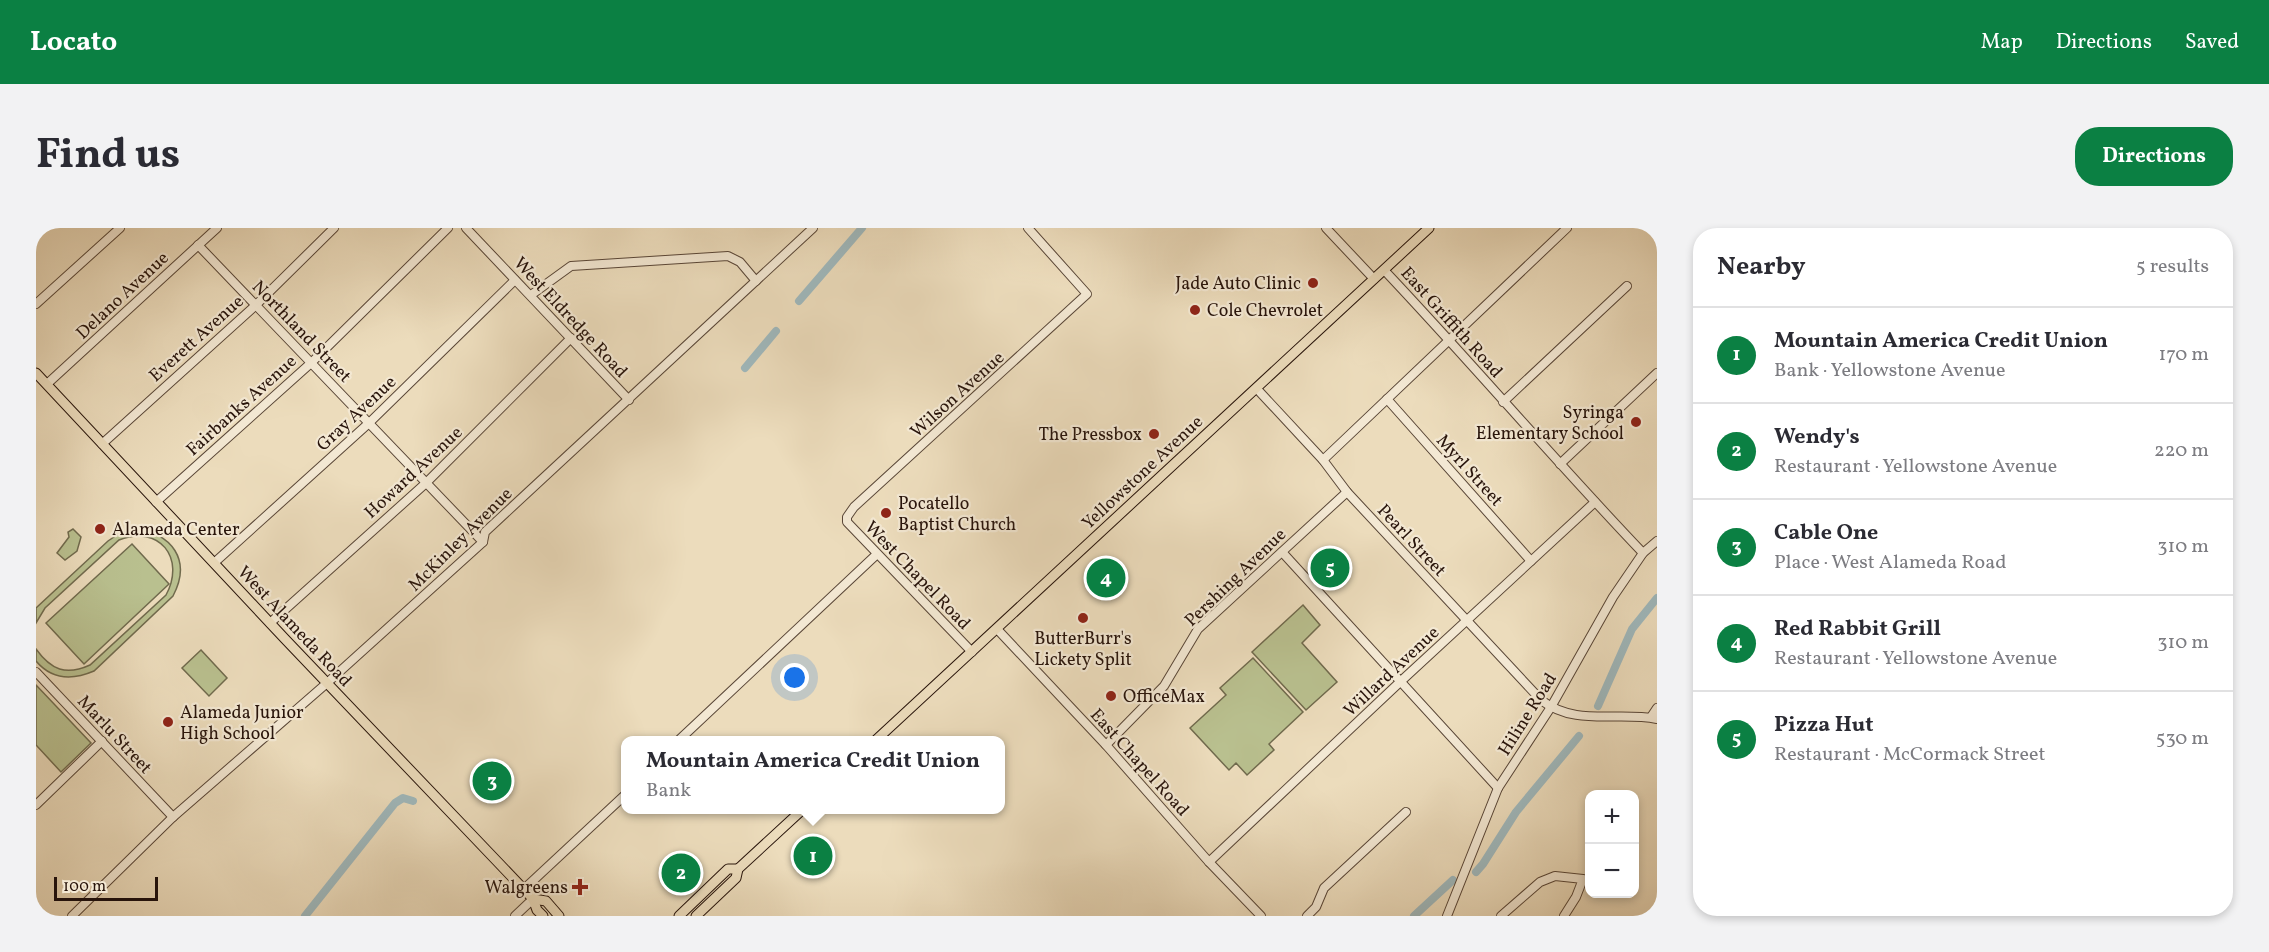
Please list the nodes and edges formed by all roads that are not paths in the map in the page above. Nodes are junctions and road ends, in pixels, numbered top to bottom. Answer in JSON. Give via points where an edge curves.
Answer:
{"nodes":[{"id":1,"x":120,"y":228,"type":"edge"},
{"id":2,"x":217,"y":228,"type":"edge"},
{"id":3,"x":334,"y":228,"type":"edge"},
{"id":4,"x":448,"y":228,"type":"edge"},
{"id":5,"x":466,"y":228,"type":"edge"},
{"id":6,"x":813,"y":228,"type":"edge"},
{"id":7,"x":1028,"y":228,"type":"edge"},
{"id":8,"x":1326,"y":228,"type":"edge"},
{"id":9,"x":1429,"y":228,"type":"edge"},
{"id":10,"x":1567,"y":228,"type":"edge"},
{"id":11,"x":198,"y":245,"type":"junction"},
{"id":12,"x":1384,"y":270,"type":"junction"},
{"id":13,"x":1374,"y":279,"type":"junction"},
{"id":14,"x":515,"y":280,"type":"junction"},
{"id":15,"x":756,"y":281,"type":"junction"},
{"id":16,"x":1627,"y":286,"type":"dead end"},
{"id":17,"x":531,"y":295,"type":"junction"},
{"id":18,"x":36,"y":304,"type":"edge"},
{"id":19,"x":256,"y":305,"type":"junction"},
{"id":20,"x":571,"y":338,"type":"junction"},
{"id":21,"x":1451,"y":340,"type":"junction"},
{"id":22,"x":311,"y":363,"type":"junction"},
{"id":23,"x":36,"y":373,"type":"edge"},
{"id":24,"x":1657,"y":373,"type":"edge"},
{"id":25,"x":47,"y":384,"type":"junction"},
{"id":26,"x":1257,"y":389,"type":"junction"},
{"id":27,"x":1387,"y":399,"type":"junction"},
{"id":28,"x":629,"y":400,"type":"junction"},
{"id":29,"x":1503,"y":402,"type":"junction"},
{"id":30,"x":369,"y":423,"type":"junction"},
{"id":31,"x":102,"y":444,"type":"junction"},
{"id":32,"x":1323,"y":460,"type":"junction"},
{"id":33,"x":1560,"y":464,"type":"junction"},
{"id":34,"x":426,"y":483,"type":"junction"},
{"id":35,"x":1347,"y":492,"type":"junction"},
{"id":36,"x":156,"y":502,"type":"junction"},
{"id":37,"x":1595,"y":502,"type":"junction"},
{"id":38,"x":847,"y":517,"type":"joint"},
{"id":39,"x":1657,"y":541,"type":"edge"},
{"id":40,"x":483,"y":542,"type":"junction"},
{"id":41,"x":1282,"y":552,"type":"junction"},
{"id":42,"x":1643,"y":553,"type":"junction"},
{"id":43,"x":876,"y":555,"type":"junction"},
{"id":44,"x":1531,"y":561,"type":"junction"},
{"id":45,"x":213,"y":563,"type":"junction"},
{"id":46,"x":1468,"y":621,"type":"junction"},
{"id":47,"x":270,"y":623,"type":"junction"},
{"id":48,"x":997,"y":629,"type":"junction"},
{"id":49,"x":972,"y":652,"type":"junction"},
{"id":50,"x":36,"y":672,"type":"edge"},
{"id":51,"x":1400,"y":682,"type":"junction"},
{"id":52,"x":327,"y":683,"type":"junction"},
{"id":53,"x":1551,"y":708,"type":"junction"},
{"id":54,"x":1657,"y":708,"type":"edge"},
{"id":55,"x":1654,"y":718,"type":"edge"},
{"id":56,"x":684,"y":736,"type":"edge"},
{"id":57,"x":881,"y":736,"type":"edge"},
{"id":58,"x":102,"y":741,"type":"junction"},
{"id":59,"x":1106,"y":745,"type":"junction"},
{"id":60,"x":1498,"y":788,"type":"junction"},
{"id":61,"x":621,"y":799,"type":"edge"},
{"id":62,"x":36,"y":805,"type":"edge"},
{"id":63,"x":1407,"y":812,"type":"dead end"},
{"id":64,"x":798,"y":814,"type":"edge"},
{"id":65,"x":173,"y":817,"type":"junction"},
{"id":66,"x":1209,"y":862,"type":"junction"},
{"id":67,"x":738,"y":869,"type":"junction"},
{"id":68,"x":524,"y":889,"type":"junction"},
{"id":69,"x":533,"y":899,"type":"junction"},
{"id":70,"x":72,"y":916,"type":"edge"},
{"id":71,"x":515,"y":916,"type":"edge"},
{"id":72,"x":543,"y":916,"type":"edge"},
{"id":73,"x":559,"y":916,"type":"edge"},
{"id":74,"x":679,"y":916,"type":"edge"},
{"id":75,"x":696,"y":916,"type":"edge"},
{"id":76,"x":1260,"y":916,"type":"edge"},
{"id":77,"x":1307,"y":916,"type":"edge"},
{"id":78,"x":1447,"y":916,"type":"edge"},
{"id":79,"x":1501,"y":916,"type":"edge"},
{"id":80,"x":1564,"y":916,"type":"edge"}],
"edges":[{"from":1,"to":18,"type":"street"},
{"from":2,"to":11,"type":"street","name":"Delano Avenue"},
{"from":3,"to":19,"type":"street","name":"Everett Avenue"},
{"from":4,"to":22,"type":"street","name":"Fairbanks Avenue"},
{"from":5,"to":14,"type":"street","name":"West Eldredge Road"},
{"from":6,"to":15,"type":"street","name":"McKinley Avenue"},
{"from":7,"to":38,"type":"street","name":"Wilson Avenue","via":[[1088,294]]},
{"from":8,"to":13,"type":"street"},
{"from":9,"to":12,"type":"main road","name":"Yellowstone Avenue"},
{"from":10,"to":21,"type":"street"},
{"from":11,"to":19,"type":"street","name":"Northland Street"},
{"from":11,"to":25,"type":"street","name":"Delano Avenue"},
{"from":12,"to":13,"type":"main road","name":"Yellowstone Avenue"},
{"from":12,"to":21,"type":"street","name":"East Griffith Road"},
{"from":13,"to":26,"type":"main road","name":"Yellowstone Avenue"},
{"from":14,"to":17,"type":"street","name":"West Eldredge Road"},
{"from":14,"to":30,"type":"street","name":"Gray Avenue"},
{"from":15,"to":17,"type":"street","via":[[740,262],[728,256],[582,265],[571,266]]},
{"from":15,"to":28,"type":"street","name":"McKinley Avenue"},
{"from":16,"to":29,"type":"street"},
{"from":17,"to":20,"type":"street","name":"West Eldredge Road"},
{"from":19,"to":22,"type":"street","name":"Northland Street"},
{"from":19,"to":31,"type":"street","name":"Everett Avenue"},
{"from":20,"to":28,"type":"street","name":"West Eldredge Road"},
{"from":20,"to":34,"type":"street","name":"Howard Avenue"},
{"from":21,"to":27,"type":"street"},
{"from":21,"to":29,"type":"street","name":"East Griffith Road"},
{"from":22,"to":30,"type":"street","name":"Northland Street"},
{"from":22,"to":36,"type":"street","name":"Fairbanks Avenue"},
{"from":23,"to":25,"type":"main road","name":"West Alameda Road"},
{"from":24,"to":33,"type":"street"},
{"from":25,"to":31,"type":"main road","name":"West Alameda Road"},
{"from":26,"to":32,"type":"street","name":"Pearl Street"},
{"from":26,"to":48,"type":"main road","name":"Yellowstone Avenue"},
{"from":27,"to":32,"type":"street"},
{"from":27,"to":44,"type":"street","name":"Myrl Street"},
{"from":28,"to":40,"type":"street","name":"McKinley Avenue","via":[[485,532]]},
{"from":29,"to":33,"type":"street","name":"East Griffith Road"},
{"from":30,"to":34,"type":"street","name":"Northland Street"},
{"from":30,"to":45,"type":"street","name":"Gray Avenue"},
{"from":31,"to":36,"type":"main road","name":"West Alameda Road"},
{"from":32,"to":35,"type":"street","name":"Pearl Street"},
{"from":33,"to":37,"type":"street","name":"East Griffith Road"},
{"from":34,"to":40,"type":"street","name":"Northland Street"},
{"from":34,"to":47,"type":"street","name":"Howard Avenue"},
{"from":35,"to":41,"type":"street","name":"Pershing Avenue"},
{"from":35,"to":46,"type":"street","name":"Pearl Street"},
{"from":36,"to":45,"type":"main road","name":"West Alameda Road"},
{"from":37,"to":42,"type":"street","name":"East Griffith Road"},
{"from":37,"to":44,"type":"street","name":"Willard Avenue"},
{"from":38,"to":43,"type":"street","name":"West Chapel Road","via":[[847,522]]},
{"from":39,"to":42,"type":"street","name":"Hiline Road"},
{"from":40,"to":52,"type":"street","name":"McKinley Avenue"},
{"from":41,"to":51,"type":"street"},
{"from":41,"to":59,"type":"street","name":"Pershing Avenue","via":[[1198,629],[1164,686]]},
{"from":42,"to":53,"type":"street","name":"Hiline Road","via":[[1613,597]]},
{"from":43,"to":49,"type":"street","name":"West Chapel Road"},
{"from":43,"to":56,"type":"street"},
{"from":44,"to":46,"type":"street","name":"Willard Avenue"},
{"from":45,"to":47,"type":"main road","name":"West Alameda Road"},
{"from":46,"to":51,"type":"street","name":"Willard Avenue"},
{"from":46,"to":53,"type":"street","name":"Pearl Street"},
{"from":47,"to":52,"type":"main road","name":"West Alameda Road"},
{"from":48,"to":49,"type":"main road","name":"Yellowstone Avenue"},
{"from":48,"to":59,"type":"street","name":"East Chapel Road"},
{"from":49,"to":57,"type":"main road","name":"Yellowstone Avenue"},
{"from":50,"to":58,"type":"street","name":"Marlu Street"},
{"from":51,"to":60,"type":"street"},
{"from":51,"to":66,"type":"street","name":"Willard Avenue"},
{"from":52,"to":65,"type":"street","name":"McKinley Avenue"},
{"from":52,"to":68,"type":"main road","name":"West Alameda Road"},
{"from":53,"to":55,"type":"street","via":[[1595,718]]},
{"from":53,"to":60,"type":"street","name":"Hiline Road"},
{"from":54,"to":55,"type":"street"},
{"from":58,"to":62,"type":"street"},
{"from":58,"to":65,"type":"street","name":"Marlu Street"},
{"from":59,"to":66,"type":"street","name":"East Chapel Road"},
{"from":60,"to":78,"type":"street","name":"Hiline Road"},
{"from":61,"to":68,"type":"street"},
{"from":63,"to":77,"type":"street","via":[[1324,888],[1316,907]]},
{"from":64,"to":67,"type":"main road"},
{"from":65,"to":70,"type":"street","name":"McKinley Avenue"},
{"from":66,"to":76,"type":"street","name":"East Chapel Road"},
{"from":67,"to":74,"type":"main road","via":[[728,869]]},
{"from":67,"to":75,"type":"main road","via":[[736,878]]},
{"from":68,"to":69,"type":"main road","name":"West Alameda Road"},
{"from":69,"to":71,"type":"street"},
{"from":69,"to":72,"type":"main road","name":"West Alameda Road"},
{"from":69,"to":73,"type":"main road","name":"West Alameda Road","via":[[546,901]]},
{"from":79,"to":80,"type":"street","via":[[1540,882],[1555,876],[1583,879]]}]}
